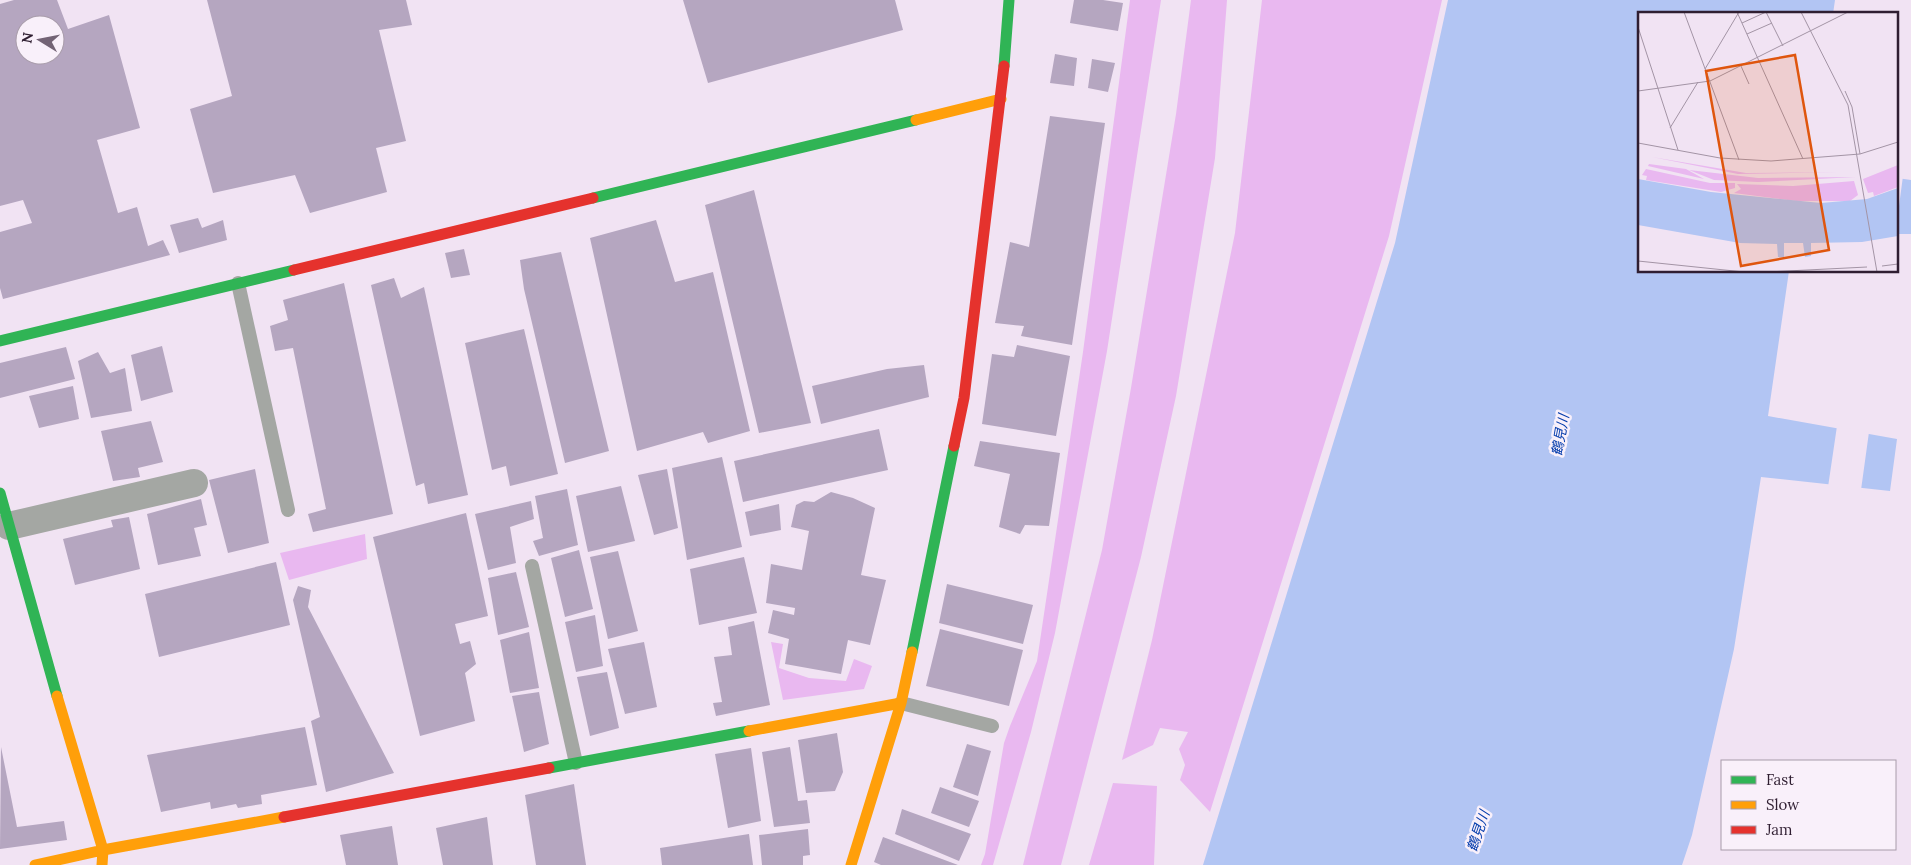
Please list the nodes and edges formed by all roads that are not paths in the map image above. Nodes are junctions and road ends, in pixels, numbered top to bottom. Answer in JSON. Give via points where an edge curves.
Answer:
{"nodes":[{"id":1,"x":1009,"y":0,"type":"edge"},
{"id":2,"x":1001,"y":99,"type":"junction"},
{"id":3,"x":238,"y":283,"type":"junction"},
{"id":4,"x":0,"y":341,"type":"edge"},
{"id":5,"x":194,"y":484,"type":"dead end"},
{"id":6,"x":0,"y":493,"type":"edge"},
{"id":7,"x":288,"y":510,"type":"dead end"},
{"id":8,"x":9,"y":526,"type":"junction"},
{"id":9,"x":532,"y":566,"type":"dead end"},
{"id":10,"x":901,"y":703,"type":"junction"},
{"id":11,"x":992,"y":726,"type":"dead end"},
{"id":12,"x":576,"y":763,"type":"junction"},
{"id":13,"x":103,"y":850,"type":"junction"},
{"id":14,"x":35,"y":865,"type":"edge"},
{"id":15,"x":102,"y":865,"type":"edge"},
{"id":16,"x":851,"y":865,"type":"edge"}],
"edges":[{"from":1,"to":2,"type":"street"},
{"from":2,"to":3,"type":"street"},
{"from":2,"to":10,"type":"street","via":[[964,398]]},
{"from":3,"to":4,"type":"street"},
{"from":3,"to":7,"type":"lane"},
{"from":5,"to":8,"type":"street"},
{"from":6,"to":8,"type":"street"},
{"from":8,"to":13,"type":"street"},
{"from":9,"to":12,"type":"lane"},
{"from":10,"to":11,"type":"lane"},
{"from":10,"to":12,"type":"street"},
{"from":10,"to":16,"type":"street"},
{"from":12,"to":13,"type":"street"},
{"from":13,"to":14,"type":"street"},
{"from":13,"to":15,"type":"street"}]}
